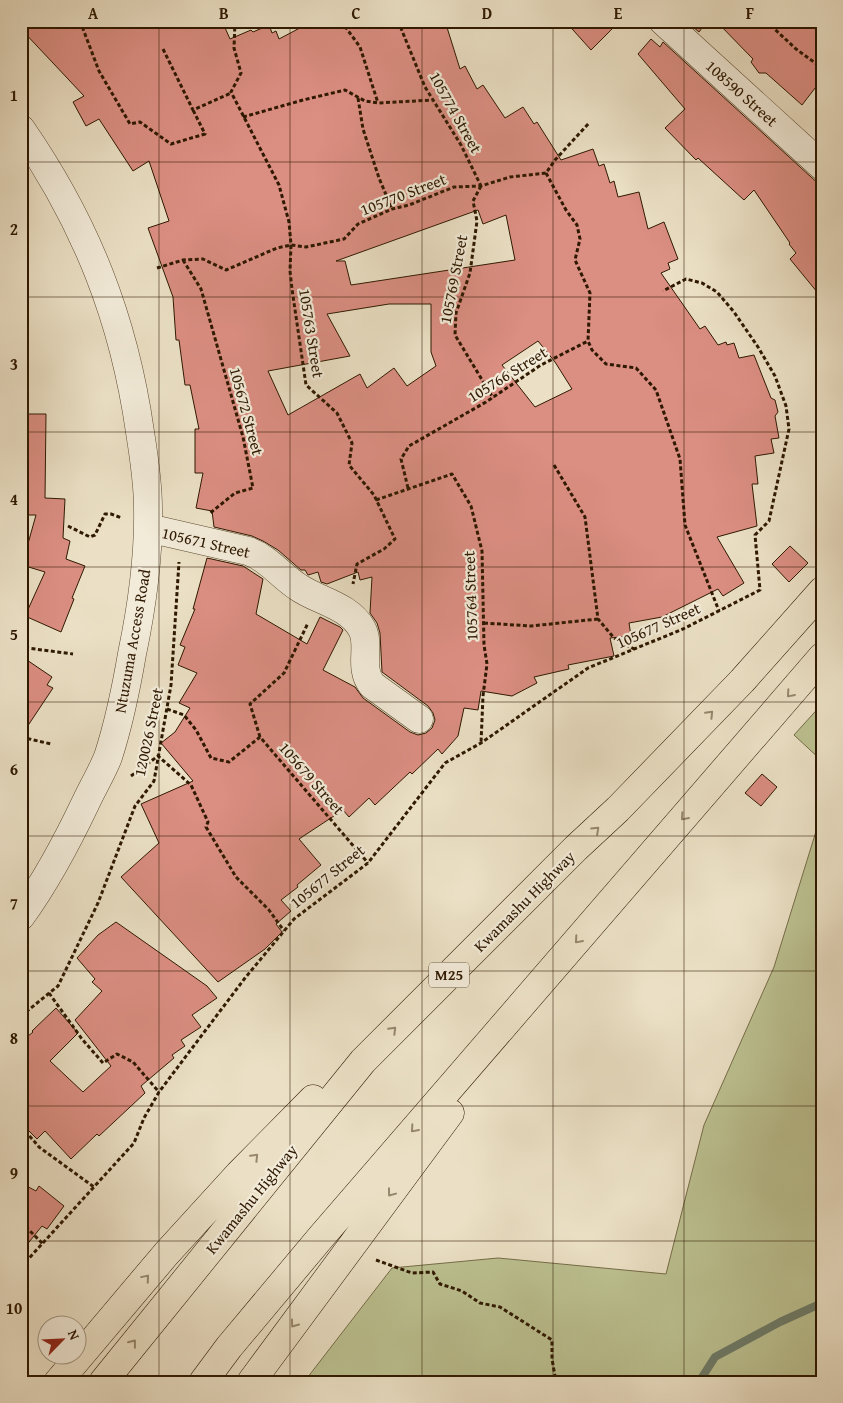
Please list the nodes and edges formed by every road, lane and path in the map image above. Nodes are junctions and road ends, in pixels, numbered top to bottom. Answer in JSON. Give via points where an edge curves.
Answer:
{"nodes":[{"id":1,"x":80,"y":21,"type":"edge"},
{"id":2,"x":235,"y":21,"type":"edge"},
{"id":3,"x":341,"y":21,"type":"edge"},
{"id":4,"x":398,"y":21,"type":"edge"},
{"id":5,"x":663,"y":21,"type":"edge"},
{"id":6,"x":766,"y":21,"type":"edge"},
{"id":7,"x":163,"y":49,"type":"dead end"},
{"id":8,"x":822,"y":68,"type":"edge"},
{"id":9,"x":231,"y":94,"type":"junction"},
{"id":10,"x":358,"y":97,"type":"junction"},
{"id":11,"x":433,"y":100,"type":"junction"},
{"id":12,"x":378,"y":103,"type":"junction"},
{"id":13,"x":193,"y":110,"type":"junction"},
{"id":14,"x":243,"y":117,"type":"junction"},
{"id":15,"x":589,"y":123,"type":"dead end"},
{"id":16,"x":21,"y":129,"type":"edge"},
{"id":17,"x":822,"y":166,"type":"edge"},
{"id":18,"x":546,"y":173,"type":"junction"},
{"id":19,"x":481,"y":186,"type":"junction"},
{"id":20,"x":392,"y":209,"type":"junction"},
{"id":21,"x":292,"y":245,"type":"junction"},
{"id":22,"x":183,"y":260,"type":"junction"},
{"id":23,"x":157,"y":268,"type":"dead end"},
{"id":24,"x":663,"y":291,"type":"dead end"},
{"id":25,"x":588,"y":341,"type":"junction"},
{"id":26,"x":493,"y":398,"type":"junction"},
{"id":27,"x":554,"y":465,"type":"dead end"},
{"id":28,"x":408,"y":488,"type":"junction"},
{"id":29,"x":376,"y":500,"type":"junction"},
{"id":30,"x":68,"y":526,"type":"dead end"},
{"id":31,"x":148,"y":528,"type":"junction"},
{"id":32,"x":181,"y":536,"type":"junction"},
{"id":33,"x":822,"y":591,"type":"edge"},
{"id":34,"x":320,"y":598,"type":"junction"},
{"id":35,"x":720,"y":611,"type":"junction"},
{"id":36,"x":348,"y":612,"type":"junction"},
{"id":37,"x":598,"y":618,"type":"junction"},
{"id":38,"x":484,"y":623,"type":"junction"},
{"id":39,"x":21,"y":642,"type":"edge"},
{"id":40,"x":635,"y":650,"type":"junction"},
{"id":41,"x":72,"y":654,"type":"dead end"},
{"id":42,"x":822,"y":657,"type":"edge"},
{"id":43,"x":166,"y":709,"type":"junction"},
{"id":44,"x":420,"y":719,"type":"dead end"},
{"id":45,"x":21,"y":737,"type":"edge"},
{"id":46,"x":260,"y":737,"type":"junction"},
{"id":47,"x":480,"y":743,"type":"junction"},
{"id":48,"x":51,"y":744,"type":"dead end"},
{"id":49,"x":158,"y":756,"type":"junction"},
{"id":50,"x":368,"y":863,"type":"junction"},
{"id":51,"x":21,"y":916,"type":"edge"},
{"id":52,"x":284,"y":932,"type":"junction"},
{"id":53,"x":553,"y":970,"type":"junction"},
{"id":54,"x":49,"y":994,"type":"junction"},
{"id":55,"x":21,"y":1016,"type":"edge"},
{"id":56,"x":363,"y":1061,"type":"junction"},
{"id":57,"x":159,"y":1092,"type":"junction"},
{"id":58,"x":21,"y":1126,"type":"edge"},
{"id":59,"x":94,"y":1187,"type":"junction"},
{"id":60,"x":21,"y":1222,"type":"edge"},
{"id":61,"x":42,"y":1244,"type":"junction"},
{"id":62,"x":351,"y":1246,"type":"junction"},
{"id":63,"x":21,"y":1267,"type":"edge"},
{"id":64,"x":58,"y":1382,"type":"edge"},
{"id":65,"x":103,"y":1382,"type":"edge"},
{"id":66,"x":202,"y":1382,"type":"edge"},
{"id":67,"x":251,"y":1382,"type":"edge"},
{"id":68,"x":556,"y":1382,"type":"edge"}],
"edges":[{"from":1,"to":13,"type":"path","via":[[99,71],[130,124],[140,122],[171,144],[205,134]]},
{"from":2,"to":9,"type":"path","via":[[234,48],[242,74]]},
{"from":3,"to":12,"type":"path","via":[[360,47]]},
{"from":4,"to":11,"type":"path","name":"105774 Street"},
{"from":5,"to":17,"type":"street","name":"108590 Street"},
{"from":6,"to":8,"type":"path"},
{"from":7,"to":13,"type":"path"},
{"from":9,"to":13,"type":"path"},
{"from":9,"to":14,"type":"path","name":"105763 Street"},
{"from":10,"to":12,"type":"path"},
{"from":10,"to":14,"type":"path","via":[[346,90]]},
{"from":10,"to":20,"type":"path","via":[[363,129],[378,178]]},
{"from":11,"to":12,"type":"path"},
{"from":11,"to":19,"type":"path","name":"105774 Street","via":[[461,145]]},
{"from":14,"to":21,"type":"path","name":"105763 Street","via":[[279,185]]},
{"from":15,"to":18,"type":"path"},
{"from":16,"to":31,"type":"street","name":"Ntuzuma Access Road","via":[[68,206],[92,254],[114,314],[138,413],[147,483]]},
{"from":18,"to":19,"type":"path","name":"105770 Street","via":[[510,177]]},
{"from":18,"to":25,"type":"path","via":[[576,225],[580,239],[575,260],[590,293]]},
{"from":19,"to":20,"type":"path","name":"105770 Street","via":[[454,187]]},
{"from":19,"to":26,"type":"path","name":"105769 Street","via":[[473,202],[477,221],[470,273],[456,313],[455,335]]},
{"from":20,"to":21,"type":"path","name":"105770 Street","via":[[358,224],[344,238],[306,247]]},
{"from":21,"to":22,"type":"path","name":"105770 Street","via":[[226,270],[203,259]]},
{"from":21,"to":29,"type":"path","name":"105763 Street","via":[[290,271],[306,385],[337,412],[352,443],[348,465]]},
{"from":22,"to":23,"type":"path","name":"105770 Street"},
{"from":22,"to":32,"type":"path","name":"105672 Street","via":[[201,289],[243,437],[253,488],[236,493]]},
{"from":24,"to":35,"type":"path","name":"105677 Street","via":[[686,279],[717,292],[758,347],[775,376],[786,406],[789,429],[769,521],[755,535],[760,590]]},
{"from":25,"to":26,"type":"path","name":"105766 Street","via":[[540,365]]},
{"from":25,"to":35,"type":"path","via":[[606,364],[636,368],[656,390],[680,459],[685,525]]},
{"from":26,"to":28,"type":"path","name":"105766 Street","via":[[409,446],[401,459]]},
{"from":27,"to":37,"type":"path","via":[[585,517]]},
{"from":28,"to":29,"type":"path","name":"105764 Street"},
{"from":28,"to":38,"type":"path","name":"105764 Street","via":[[452,474],[472,506],[482,551]]},
{"from":29,"to":36,"type":"path","name":"105763 Street","via":[[395,539],[356,564]]},
{"from":30,"to":31,"type":"path","via":[[90,537],[95,535],[104,514],[111,514]]},
{"from":31,"to":32,"type":"street","name":"105671 Street"},
{"from":31,"to":51,"type":"street","name":"Ntuzuma Access Road","via":[[139,621],[122,709],[107,758],[67,843]]},
{"from":32,"to":34,"type":"street","name":"105671 Street","via":[[259,555],[297,586]]},
{"from":32,"to":43,"type":"path","name":"120026 Street","via":[[171,685]]},
{"from":56,"to":33,"type":"main road","name":"Kwamashu Highway","number":"M25","one_way":true,"via":[[618,809],[742,681]]},
{"from":34,"to":36,"type":"street","name":"105671 Street"},
{"from":34,"to":46,"type":"path","via":[[284,673],[250,704]]},
{"from":35,"to":40,"type":"path","name":"105677 Street"},
{"from":36,"to":44,"type":"street","name":"105671 Street","via":[[364,635],[365,667],[372,685]]},
{"from":37,"to":38,"type":"path","via":[[531,626]]},
{"from":37,"to":40,"type":"path","via":[[614,638]]},
{"from":38,"to":47,"type":"path","name":"105764 Street","via":[[487,664]]},
{"from":39,"to":41,"type":"path","via":[[27,648]]},
{"from":40,"to":47,"type":"path","name":"105677 Street","via":[[588,668]]},
{"from":42,"to":53,"type":"main road","one_way":true},
{"from":43,"to":46,"type":"path","name":"105679 Street","via":[[184,715],[211,758],[229,762]]},
{"from":43,"to":49,"type":"path","name":"120026 Street"},
{"from":45,"to":48,"type":"path"},
{"from":46,"to":50,"type":"path","name":"105679 Street"},
{"from":47,"to":50,"type":"path","name":"105677 Street","via":[[445,763]]},
{"from":49,"to":52,"type":"path","via":[[191,785],[208,822],[206,827],[236,877],[269,910]]},
{"from":49,"to":54,"type":"path","name":"120026 Street","via":[[154,781],[135,806],[98,903],[58,986]]},
{"from":50,"to":52,"type":"path","name":"105677 Street","via":[[294,919]]},
{"from":52,"to":57,"type":"path","name":"105677 Street"},
{"from":53,"to":62,"type":"main road","one_way":true},
{"from":53,"to":66,"type":"main road","one_way":true,"via":[[321,1237]]},
{"from":54,"to":55,"type":"path","name":"120026 Street"},
{"from":54,"to":57,"type":"path","via":[[103,1063],[118,1054],[133,1062]]},
{"from":64,"to":56,"type":"main road","one_way":true,"via":[[166,1254],[239,1174],[314,1098]]},
{"from":65,"to":56,"type":"main road","name":"Kwamashu Highway","number":"M25","one_way":true},
{"from":57,"to":59,"type":"path","name":"105677 Street","via":[[134,1143]]},
{"from":58,"to":59,"type":"path","via":[[39,1147]]},
{"from":59,"to":61,"type":"path","name":"105677 Street"},
{"from":60,"to":61,"type":"path"},
{"from":61,"to":63,"type":"path","name":"105677 Street"},
{"from":62,"to":67,"type":"main road","one_way":true},
{"from":62,"to":68,"type":"path","via":[[384,1264],[412,1273],[433,1272],[440,1284],[462,1291],[480,1303],[500,1307],[552,1340]]}]}
